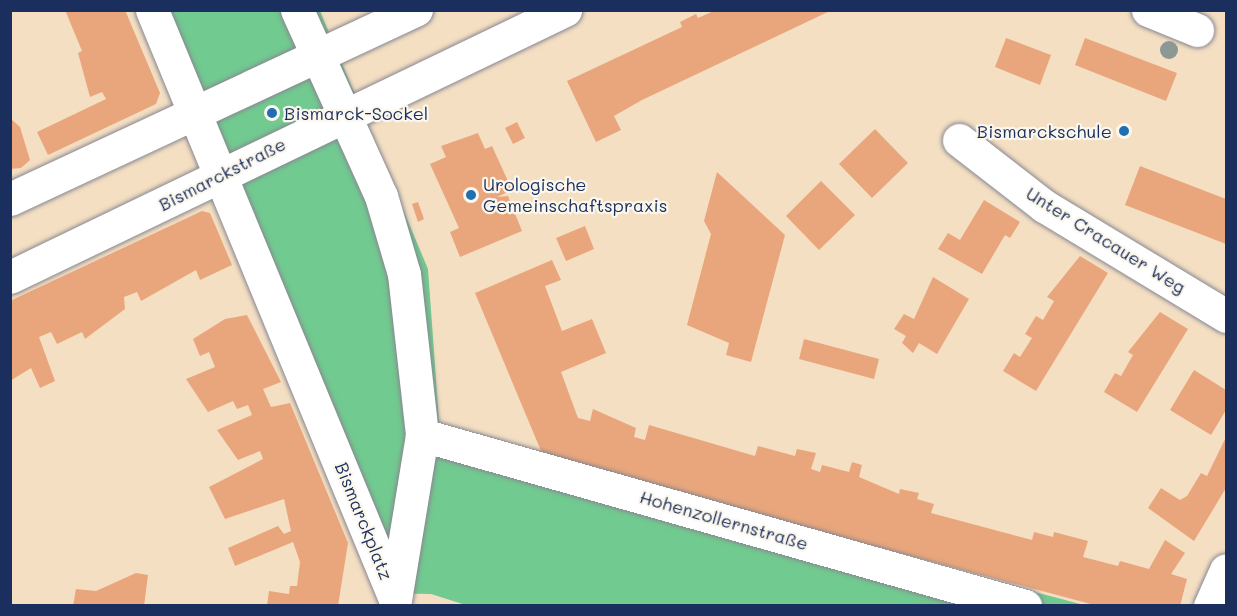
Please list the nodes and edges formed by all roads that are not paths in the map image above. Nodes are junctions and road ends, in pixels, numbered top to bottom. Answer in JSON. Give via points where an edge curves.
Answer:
{"nodes":[{"id":1,"x":152,"y":10,"type":"edge"},
{"id":2,"x":297,"y":10,"type":"edge"},
{"id":3,"x":416,"y":10,"type":"edge"},
{"id":4,"x":565,"y":10,"type":"edge"},
{"id":5,"x":1148,"y":10,"type":"edge"},
{"id":6,"x":1197,"y":30,"type":"dead end"},
{"id":7,"x":317,"y":57,"type":"junction"},
{"id":8,"x":345,"y":113,"type":"junction"},
{"id":9,"x":196,"y":115,"type":"junction"},
{"id":10,"x":959,"y":140,"type":"dead end"},
{"id":11,"x":221,"y":172,"type":"junction"},
{"id":12,"x":10,"y":199,"type":"edge"},
{"id":13,"x":10,"y":277,"type":"edge"},
{"id":14,"x":1227,"y":316,"type":"edge"},
{"id":15,"x":422,"y":435,"type":"junction"},
{"id":16,"x":1227,"y":570,"type":"edge"},
{"id":17,"x":402,"y":603,"type":"edge"},
{"id":18,"x":1025,"y":606,"type":"edge"},
{"id":19,"x":1210,"y":606,"type":"edge"}],
"edges":[{"from":1,"to":9,"type":"street","name":"Bismarckplatz"},
{"from":2,"to":7,"type":"street","name":"Bismarckplatz"},
{"from":3,"to":7,"type":"street"},
{"from":4,"to":8,"type":"street","name":"Bismarckstraße"},
{"from":5,"to":6,"type":"street"},
{"from":7,"to":8,"type":"street","name":"Bismarckplatz"},
{"from":7,"to":9,"type":"street"},
{"from":8,"to":11,"type":"street","name":"Bismarckstraße"},
{"from":8,"to":15,"type":"street","name":"Bismarckplatz","via":[[381,196],[404,274]]},
{"from":9,"to":11,"type":"street","name":"Bismarckplatz"},
{"from":9,"to":12,"type":"street"},
{"from":10,"to":14,"type":"street","name":"Unter Cracauer Weg","via":[[1044,206]]},
{"from":11,"to":13,"type":"street","name":"Bismarckstraße"},
{"from":11,"to":17,"type":"street","name":"Bismarckplatz"},
{"from":15,"to":17,"type":"street","name":"Bismarckplatz"},
{"from":15,"to":18,"type":"street","name":"Hohenzollernstraße"},
{"from":16,"to":19,"type":"street"}]}
